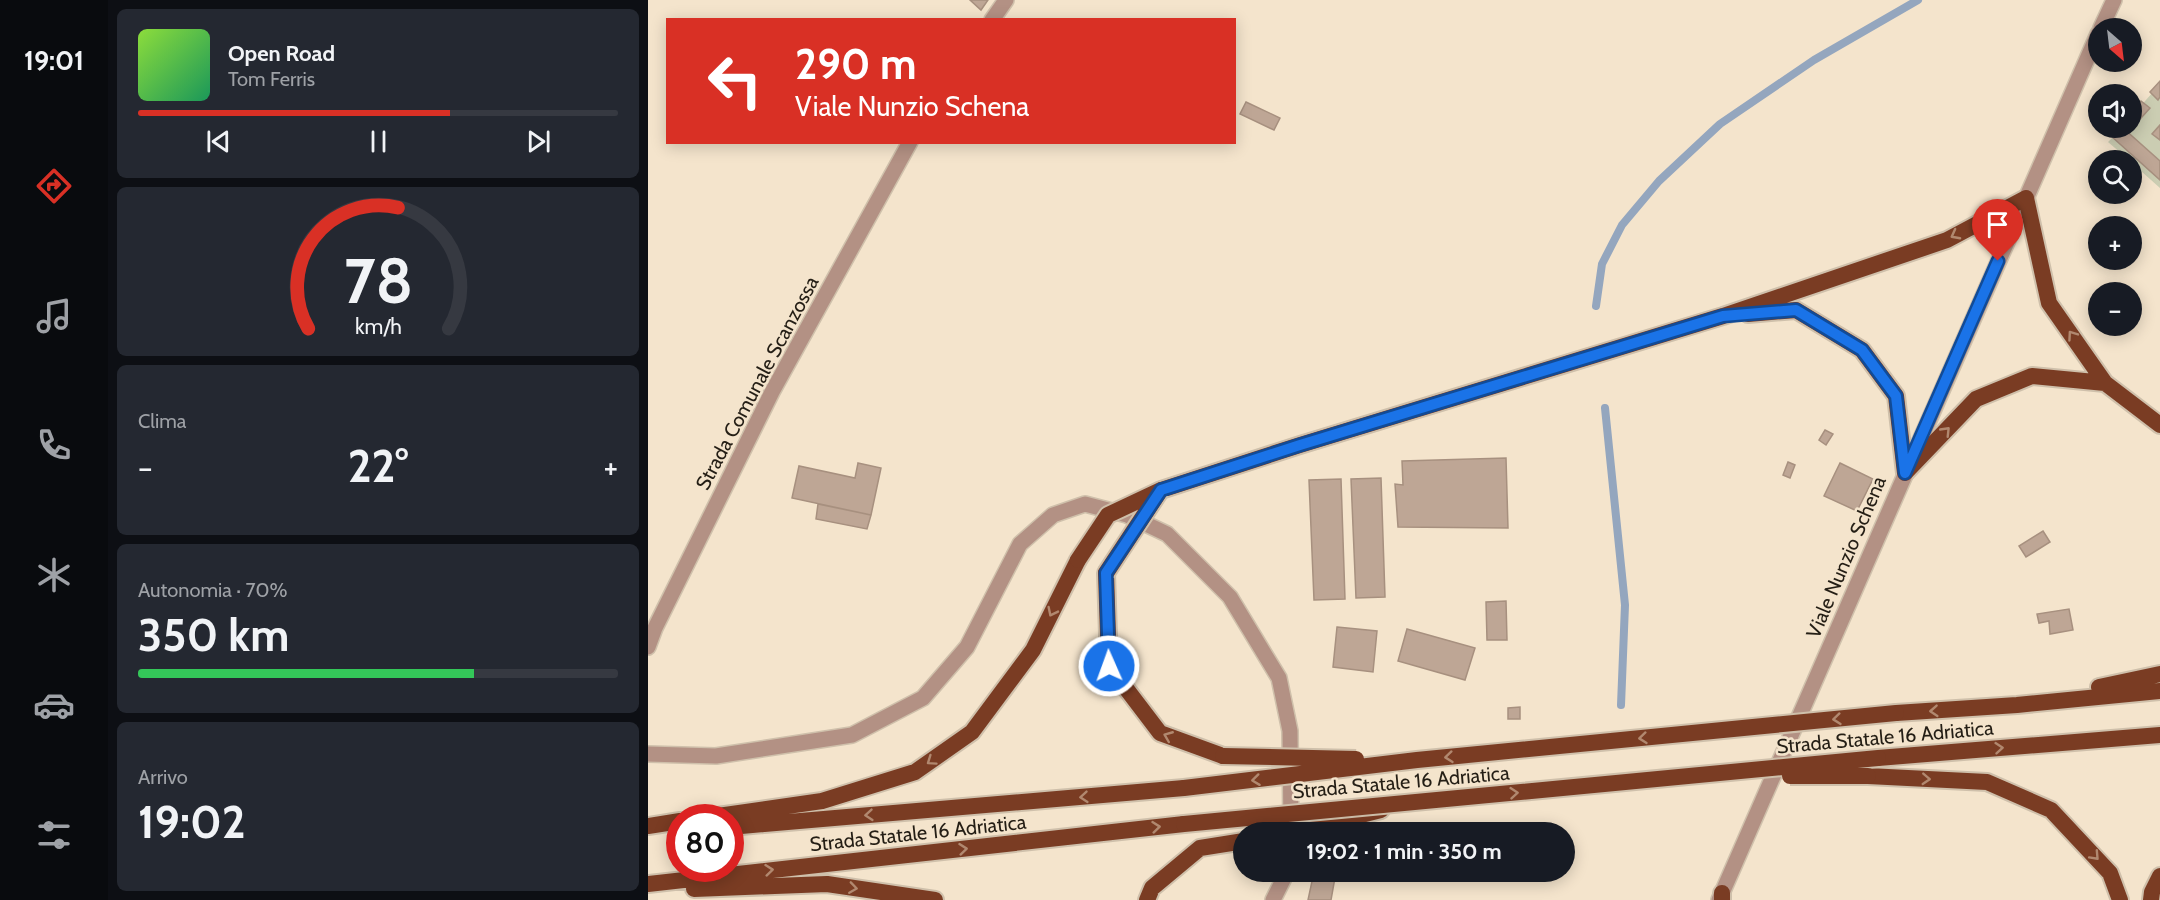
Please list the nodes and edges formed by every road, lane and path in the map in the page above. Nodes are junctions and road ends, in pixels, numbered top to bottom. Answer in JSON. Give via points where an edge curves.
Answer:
{"nodes":[{"id":1,"x":1006,"y":0,"type":"edge"},
{"id":2,"x":2114,"y":0,"type":"edge"},
{"id":3,"x":994,"y":18,"type":"edge"},
{"id":4,"x":2106,"y":18,"type":"edge"},
{"id":5,"x":2088,"y":57,"type":"edge"},
{"id":6,"x":909,"y":144,"type":"edge"},
{"id":7,"x":2026,"y":198,"type":"junction"},
{"id":8,"x":1723,"y":316,"type":"junction"},
{"id":9,"x":2105,"y":383,"type":"junction"},
{"id":10,"x":2160,"y":425,"type":"edge"},
{"id":11,"x":1905,"y":473,"type":"junction"},
{"id":12,"x":1161,"y":490,"type":"junction"},
{"id":13,"x":648,"y":647,"type":"edge"},
{"id":14,"x":2160,"y":674,"type":"edge"},
{"id":15,"x":2160,"y":691,"type":"edge"},
{"id":16,"x":2017,"y":705,"type":"junction"},
{"id":17,"x":2160,"y":735,"type":"edge"},
{"id":18,"x":648,"y":754,"type":"edge"},
{"id":19,"x":1417,"y":760,"type":"junction"},
{"id":20,"x":1705,"y":775,"type":"junction"},
{"id":21,"x":1407,"y":803,"type":"junction"},
{"id":22,"x":744,"y":812,"type":"edge"},
{"id":23,"x":1293,"y":822,"type":"edge"},
{"id":24,"x":1332,"y":822,"type":"edge"},
{"id":25,"x":666,"y":823,"type":"edge"},
{"id":26,"x":648,"y":825,"type":"edge"},
{"id":27,"x":744,"y":826,"type":"edge"},
{"id":28,"x":666,"y":832,"type":"edge"},
{"id":29,"x":648,"y":834,"type":"edge"},
{"id":30,"x":1233,"y":843,"type":"edge"},
{"id":31,"x":2160,"y":876,"type":"edge"},
{"id":32,"x":1282,"y":882,"type":"edge"},
{"id":33,"x":648,"y":884,"type":"edge"},
{"id":34,"x":648,"y":890,"type":"edge"},
{"id":35,"x":1721,"y":898,"type":"edge"},
{"id":36,"x":934,"y":900,"type":"edge"},
{"id":37,"x":1147,"y":900,"type":"edge"},
{"id":38,"x":1273,"y":900,"type":"edge"},
{"id":39,"x":2120,"y":900,"type":"edge"},
{"id":40,"x":2151,"y":900,"type":"edge"}],
"edges":[{"from":1,"to":3,"type":"street"},
{"from":2,"to":4,"type":"street"},
{"from":5,"to":7,"type":"street","name":"Viale Nunzio Schena"},
{"from":6,"to":13,"type":"street","name":"Strada Comunale Scanzossa","via":[[772,392]]},
{"from":7,"to":8,"type":"highway","one_way":true,"via":[[1947,240]]},
{"from":9,"to":7,"type":"highway","one_way":true,"via":[[2049,303]]},
{"from":7,"to":11,"type":"street","name":"Viale Nunzio Schena"},
{"from":8,"to":11,"type":"highway","via":[[1796,310],[1862,350],[1896,396]]},
{"from":8,"to":12,"type":"highway"},
{"from":9,"to":10,"type":"highway"},
{"from":11,"to":9,"type":"highway","one_way":true,"via":[[1976,399],[2032,376]]},
{"from":11,"to":35,"type":"street","name":"Viale Nunzio Schena"},
{"from":19,"to":12,"type":"highway","one_way":true,"bridge":true,"via":[[1223,756],[1160,733],[1109,666],[1106,573]]},
{"from":12,"to":22,"type":"highway","one_way":true,"bridge":true,"via":[[1108,515],[1078,560],[1033,650],[972,732],[915,772],[822,801]]},
{"from":14,"to":16,"type":"highway"},
{"from":15,"to":16,"type":"highway","name":"Strada Statale 16 Adriatica"},
{"from":16,"to":19,"type":"highway","name":"Strada Statale 16 Adriatica","one_way":true,"bridge":true},
{"from":20,"to":17,"type":"highway","name":"Strada Statale 16 Adriatica","one_way":true,"bridge":true},
{"from":18,"to":23,"type":"street","via":[[716,756],[852,735],[923,698],[967,647],[1020,544],[1053,515],[1085,504],[1127,515],[1167,534],[1230,597],[1279,678],[1290,731]]},
{"from":19,"to":27,"type":"highway","name":"Strada Statale 16 Adriatica","one_way":true,"bridge":true,"via":[[1184,788]]},
{"from":21,"to":20,"type":"highway","name":"Strada Statale 16 Adriatica","one_way":true,"bridge":true},
{"from":20,"to":39,"type":"highway","one_way":true,"bridge":true,"via":[[1987,782],[2051,810],[2110,873]]},
{"from":21,"to":24,"type":"highway","bridge":true},
{"from":33,"to":21,"type":"highway","name":"Strada Statale 16 Adriatica","one_way":true,"bridge":true},
{"from":25,"to":26,"type":"highway"},
{"from":28,"to":29,"type":"highway"},
{"from":30,"to":37,"type":"highway","via":[[1200,848],[1152,888]]},
{"from":31,"to":40,"type":"highway"},
{"from":32,"to":38,"type":"street"},
{"from":34,"to":36,"type":"highway","one_way":true,"via":[[827,884]]}]}
